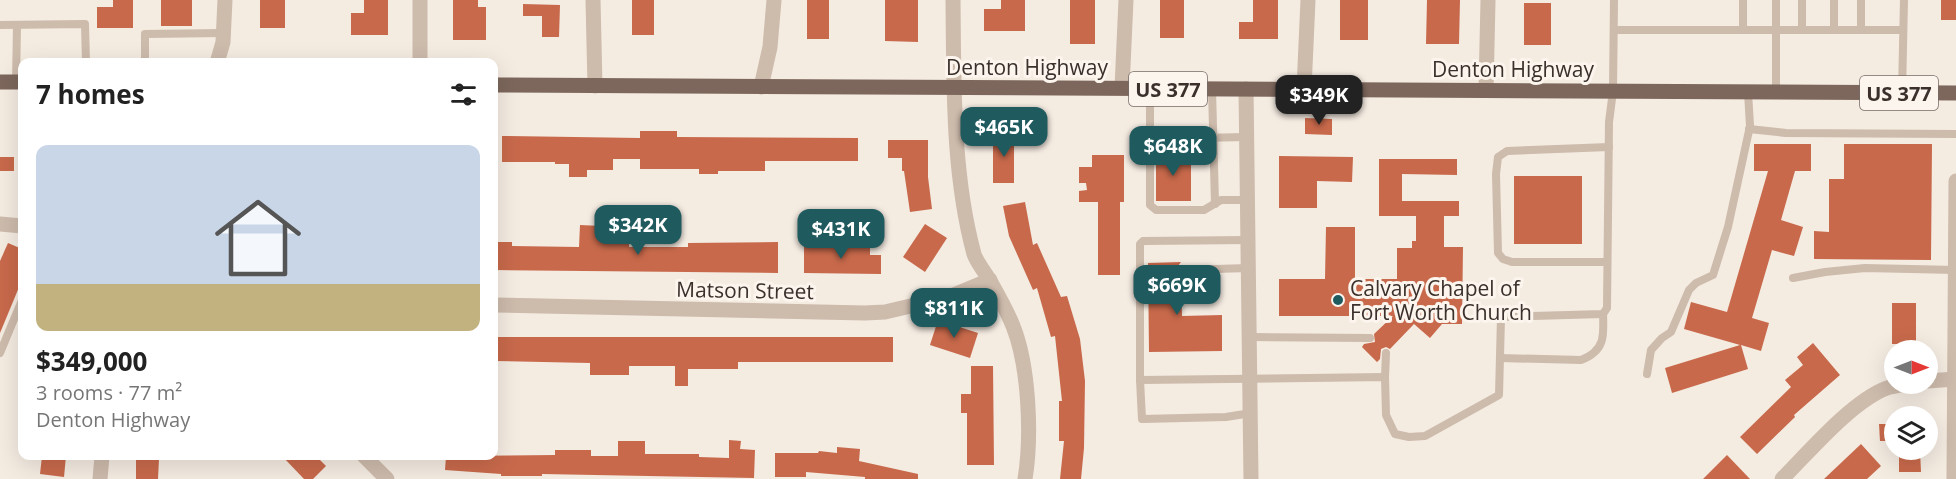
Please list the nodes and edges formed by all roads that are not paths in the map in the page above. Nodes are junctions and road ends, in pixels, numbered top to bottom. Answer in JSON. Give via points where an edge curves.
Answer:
{"nodes":[{"id":1,"x":225,"y":0,"type":"edge"},
{"id":2,"x":420,"y":0,"type":"edge"},
{"id":3,"x":593,"y":0,"type":"edge"},
{"id":4,"x":774,"y":0,"type":"edge"},
{"id":5,"x":953,"y":0,"type":"edge"},
{"id":6,"x":1126,"y":0,"type":"edge"},
{"id":7,"x":1308,"y":0,"type":"edge"},
{"id":8,"x":1488,"y":0,"type":"edge"},
{"id":9,"x":1614,"y":0,"type":"edge"},
{"id":10,"x":1743,"y":0,"type":"edge"},
{"id":11,"x":1776,"y":0,"type":"edge"},
{"id":12,"x":1802,"y":0,"type":"edge"},
{"id":13,"x":1834,"y":0,"type":"edge"},
{"id":14,"x":1861,"y":0,"type":"edge"},
{"id":15,"x":1904,"y":0,"type":"edge"},
{"id":16,"x":0,"y":25,"type":"edge"},
{"id":17,"x":17,"y":25,"type":"junction"},
{"id":18,"x":1614,"y":30,"type":"junction"},
{"id":19,"x":1743,"y":30,"type":"junction"},
{"id":20,"x":1776,"y":30,"type":"junction"},
{"id":21,"x":1802,"y":30,"type":"junction"},
{"id":22,"x":1834,"y":30,"type":"junction"},
{"id":23,"x":1860,"y":30,"type":"junction"},
{"id":24,"x":1903,"y":30,"type":"junction"},
{"id":25,"x":223,"y":33,"type":"junction"},
{"id":26,"x":18,"y":58,"type":"edge"},
{"id":27,"x":86,"y":58,"type":"edge"},
{"id":28,"x":145,"y":58,"type":"edge"},
{"id":29,"x":218,"y":58,"type":"edge"},
{"id":30,"x":420,"y":58,"type":"edge"},
{"id":31,"x":0,"y":82,"type":"edge"},
{"id":32,"x":18,"y":82,"type":"edge"},
{"id":33,"x":498,"y":85,"type":"edge"},
{"id":34,"x":595,"y":86,"type":"junction"},
{"id":35,"x":761,"y":87,"type":"junction"},
{"id":36,"x":955,"y":88,"type":"junction"},
{"id":37,"x":1122,"y":88,"type":"junction"},
{"id":38,"x":1150,"y":89,"type":"junction"},
{"id":39,"x":1212,"y":89,"type":"junction"},
{"id":40,"x":1246,"y":89,"type":"junction"},
{"id":41,"x":1304,"y":89,"type":"junction"},
{"id":42,"x":1486,"y":90,"type":"junction"},
{"id":43,"x":1613,"y":91,"type":"junction"},
{"id":44,"x":1748,"y":92,"type":"junction"},
{"id":45,"x":1776,"y":92,"type":"junction"},
{"id":46,"x":1902,"y":93,"type":"junction"},
{"id":47,"x":1956,"y":93,"type":"edge"},
{"id":48,"x":1749,"y":129,"type":"junction"},
{"id":49,"x":1956,"y":134,"type":"edge"},
{"id":50,"x":1247,"y":137,"type":"junction"},
{"id":51,"x":1212,"y":138,"type":"junction"},
{"id":52,"x":1150,"y":139,"type":"junction"},
{"id":53,"x":1609,"y":147,"type":"junction"},
{"id":54,"x":1956,"y":181,"type":"edge"},
{"id":55,"x":1248,"y":201,"type":"junction"},
{"id":56,"x":1215,"y":204,"type":"junction"},
{"id":57,"x":0,"y":224,"type":"edge"},
{"id":58,"x":18,"y":226,"type":"edge"},
{"id":59,"x":1248,"y":240,"type":"junction"},
{"id":60,"x":1607,"y":262,"type":"junction"},
{"id":61,"x":1249,"y":268,"type":"junction"},
{"id":62,"x":1181,"y":270,"type":"dead end"},
{"id":63,"x":1956,"y":270,"type":"edge"},
{"id":64,"x":1793,"y":278,"type":"dead end"},
{"id":65,"x":990,"y":280,"type":"junction"},
{"id":66,"x":498,"y":305,"type":"edge"},
{"id":67,"x":18,"y":310,"type":"edge"},
{"id":68,"x":1603,"y":314,"type":"junction"},
{"id":69,"x":1250,"y":337,"type":"junction"},
{"id":70,"x":1370,"y":338,"type":"dead end"},
{"id":71,"x":0,"y":353,"type":"edge"},
{"id":72,"x":1386,"y":353,"type":"dead end"},
{"id":73,"x":1500,"y":358,"type":"junction"},
{"id":74,"x":1647,"y":374,"type":"dead end"},
{"id":75,"x":1385,"y":377,"type":"junction"},
{"id":76,"x":1955,"y":379,"type":"edge"},
{"id":77,"x":1140,"y":380,"type":"junction"},
{"id":78,"x":1250,"y":380,"type":"junction"},
{"id":79,"x":1938,"y":380,"type":"edge"},
{"id":80,"x":1884,"y":389,"type":"edge"},
{"id":81,"x":1251,"y":413,"type":"junction"},
{"id":82,"x":102,"y":460,"type":"edge"},
{"id":83,"x":368,"y":460,"type":"edge"},
{"id":84,"x":100,"y":479,"type":"edge"},
{"id":85,"x":387,"y":479,"type":"edge"},
{"id":86,"x":1025,"y":479,"type":"edge"},
{"id":87,"x":1251,"y":479,"type":"edge"},
{"id":88,"x":1782,"y":479,"type":"edge"},
{"id":89,"x":1954,"y":479,"type":"edge"}],
"edges":[{"from":1,"to":25,"type":"street"},
{"from":2,"to":30,"type":"street"},
{"from":3,"to":34,"type":"street"},
{"from":4,"to":35,"type":"street"},
{"from":5,"to":36,"type":"street"},
{"from":6,"to":37,"type":"street"},
{"from":7,"to":41,"type":"street"},
{"from":8,"to":42,"type":"street"},
{"from":9,"to":18,"type":"lane"},
{"from":10,"to":19,"type":"lane"},
{"from":11,"to":20,"type":"lane"},
{"from":12,"to":21,"type":"lane"},
{"from":13,"to":22,"type":"lane"},
{"from":14,"to":23,"type":"lane"},
{"from":15,"to":24,"type":"lane"},
{"from":16,"to":17,"type":"lane"},
{"from":17,"to":26,"type":"lane"},
{"from":17,"to":27,"type":"lane","via":[[86,24]]},
{"from":18,"to":19,"type":"lane"},
{"from":18,"to":43,"type":"lane"},
{"from":19,"to":20,"type":"lane"},
{"from":20,"to":21,"type":"lane"},
{"from":20,"to":45,"type":"lane"},
{"from":21,"to":22,"type":"lane"},
{"from":22,"to":23,"type":"lane"},
{"from":23,"to":24,"type":"lane"},
{"from":24,"to":46,"type":"lane"},
{"from":25,"to":28,"type":"lane","via":[[145,34]]},
{"from":25,"to":29,"type":"street"},
{"from":31,"to":32,"type":"main road"},
{"from":33,"to":34,"type":"main road","name":"Denton Highway","number":"US 377"},
{"from":34,"to":35,"type":"main road","name":"Denton Highway","number":"US 377"},
{"from":35,"to":36,"type":"main road","name":"Denton Highway","number":"US 377"},
{"from":36,"to":37,"type":"main road","name":"Denton Highway","number":"US 377"},
{"from":36,"to":65,"type":"street","via":[[960,184],[975,256]]},
{"from":37,"to":38,"type":"main road","name":"Denton Highway","number":"US 377"},
{"from":38,"to":39,"type":"main road","name":"Denton Highway","number":"US 377"},
{"from":38,"to":52,"type":"lane"},
{"from":39,"to":40,"type":"main road","name":"Denton Highway","number":"US 377"},
{"from":39,"to":51,"type":"lane"},
{"from":40,"to":41,"type":"main road","name":"Denton Highway","number":"US 377"},
{"from":40,"to":50,"type":"street"},
{"from":41,"to":42,"type":"main road","name":"Denton Highway","number":"US 377"},
{"from":42,"to":43,"type":"main road","name":"Denton Highway","number":"US 377"},
{"from":43,"to":44,"type":"main road","name":"Denton Highway","number":"US 377"},
{"from":43,"to":53,"type":"lane"},
{"from":44,"to":45,"type":"main road","name":"Denton Highway","number":"US 377"},
{"from":44,"to":48,"type":"lane"},
{"from":45,"to":46,"type":"main road","name":"Denton Highway","number":"US 377"},
{"from":46,"to":47,"type":"main road","name":"Denton Highway","number":"US 377"},
{"from":48,"to":49,"type":"lane","via":[[1786,133]]},
{"from":48,"to":74,"type":"lane","via":[[1728,227],[1713,275],[1689,290],[1671,332],[1651,351]]},
{"from":50,"to":51,"type":"lane"},
{"from":50,"to":55,"type":"street"},
{"from":51,"to":52,"type":"lane"},
{"from":51,"to":56,"type":"lane"},
{"from":52,"to":56,"type":"lane","via":[[1150,205],[1156,210],[1204,210]]},
{"from":53,"to":60,"type":"lane"},
{"from":53,"to":60,"type":"lane","via":[[1507,151],[1498,157],[1496,174],[1498,253],[1503,259]]},
{"from":54,"to":63,"type":"street"},
{"from":55,"to":56,"type":"lane"},
{"from":55,"to":59,"type":"street"},
{"from":57,"to":58,"type":"street"},
{"from":59,"to":61,"type":"street"},
{"from":59,"to":77,"type":"lane","via":[[1140,244],[1144,270]]},
{"from":60,"to":68,"type":"lane","via":[[1607,308]]},
{"from":61,"to":62,"type":"lane"},
{"from":61,"to":69,"type":"street"},
{"from":63,"to":64,"type":"lane","via":[[1864,268]]},
{"from":63,"to":76,"type":"street"},
{"from":65,"to":66,"type":"street","name":"Matson Street","via":[[949,297],[885,312]]},
{"from":65,"to":86,"type":"street","via":[[1014,327],[1024,370],[1029,429]]},
{"from":67,"to":71,"type":"lane"},
{"from":68,"to":73,"type":"lane","via":[[1604,332],[1591,357]]},
{"from":68,"to":73,"type":"lane","via":[[1501,317]]},
{"from":69,"to":70,"type":"lane"},
{"from":69,"to":78,"type":"street"},
{"from":72,"to":75,"type":"lane"},
{"from":73,"to":75,"type":"lane","via":[[1499,395],[1425,436],[1395,434],[1386,415]]},
{"from":75,"to":78,"type":"lane"},
{"from":76,"to":79,"type":"street"},
{"from":76,"to":89,"type":"street"},
{"from":77,"to":78,"type":"lane"},
{"from":77,"to":81,"type":"lane","via":[[1142,420]]},
{"from":78,"to":81,"type":"street"},
{"from":80,"to":88,"type":"street","via":[[1845,416]]},
{"from":81,"to":87,"type":"street"},
{"from":82,"to":84,"type":"street"},
{"from":83,"to":85,"type":"street"}]}
